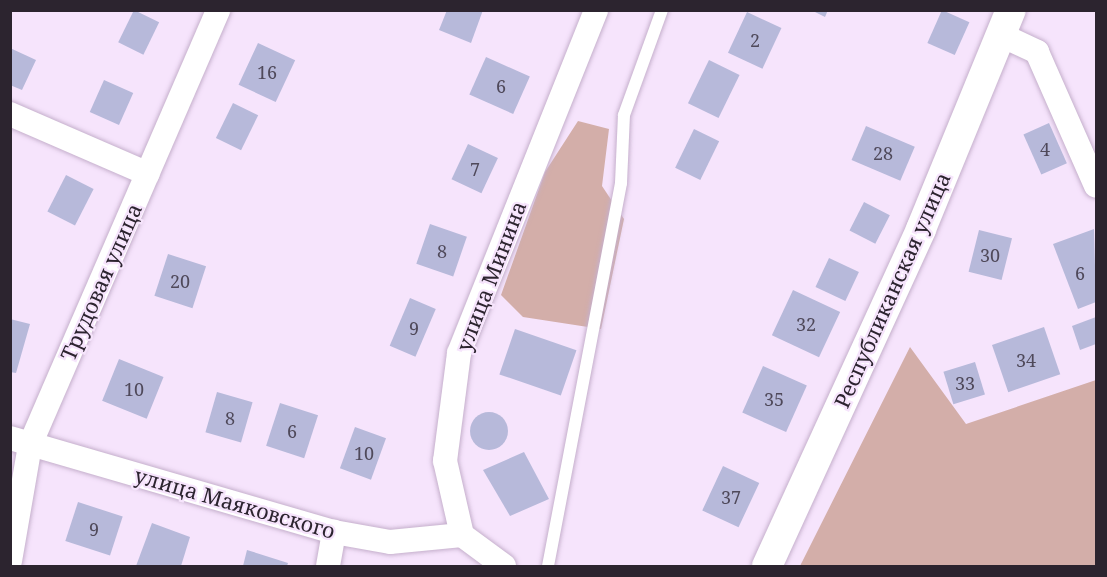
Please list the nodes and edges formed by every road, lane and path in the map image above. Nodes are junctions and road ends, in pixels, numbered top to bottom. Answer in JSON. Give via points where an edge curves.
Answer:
{"nodes":[{"id":1,"x":218,"y":10,"type":"edge"},
{"id":2,"x":596,"y":10,"type":"edge"},
{"id":3,"x":662,"y":10,"type":"edge"},
{"id":4,"x":1006,"y":23,"type":"edge"},
{"id":5,"x":10,"y":114,"type":"edge"},
{"id":6,"x":148,"y":174,"type":"junction"},
{"id":7,"x":1096,"y":186,"type":"edge"},
{"id":8,"x":20,"y":442,"type":"edge"},
{"id":9,"x":334,"y":532,"type":"junction"},
{"id":10,"x":462,"y":535,"type":"junction"},
{"id":11,"x":10,"y":561,"type":"edge"},
{"id":12,"x":328,"y":567,"type":"edge"},
{"id":13,"x":504,"y":567,"type":"edge"},
{"id":14,"x":548,"y":567,"type":"edge"},
{"id":15,"x":767,"y":567,"type":"edge"}],
"edges":[{"from":1,"to":6,"type":"street","name":"Трудовая улица"},
{"from":2,"to":10,"type":"street","name":"улица Минина","via":[[459,353],[445,461]]},
{"from":3,"to":14,"type":"lane","via":[[624,115],[621,183]]},
{"from":4,"to":7,"type":"street","via":[[1037,52]]},
{"from":4,"to":15,"type":"street","name":"Республиканская улица","via":[[921,229]]},
{"from":5,"to":6,"type":"street"},
{"from":6,"to":8,"type":"street","name":"Трудовая улица"},
{"from":8,"to":9,"type":"street","name":"улица Маяковского"},
{"from":8,"to":11,"type":"street","name":"Трудовая улица"},
{"from":9,"to":10,"type":"street","name":"улица Маяковского","via":[[390,542]]},
{"from":9,"to":12,"type":"street"},
{"from":10,"to":13,"type":"street"}]}
